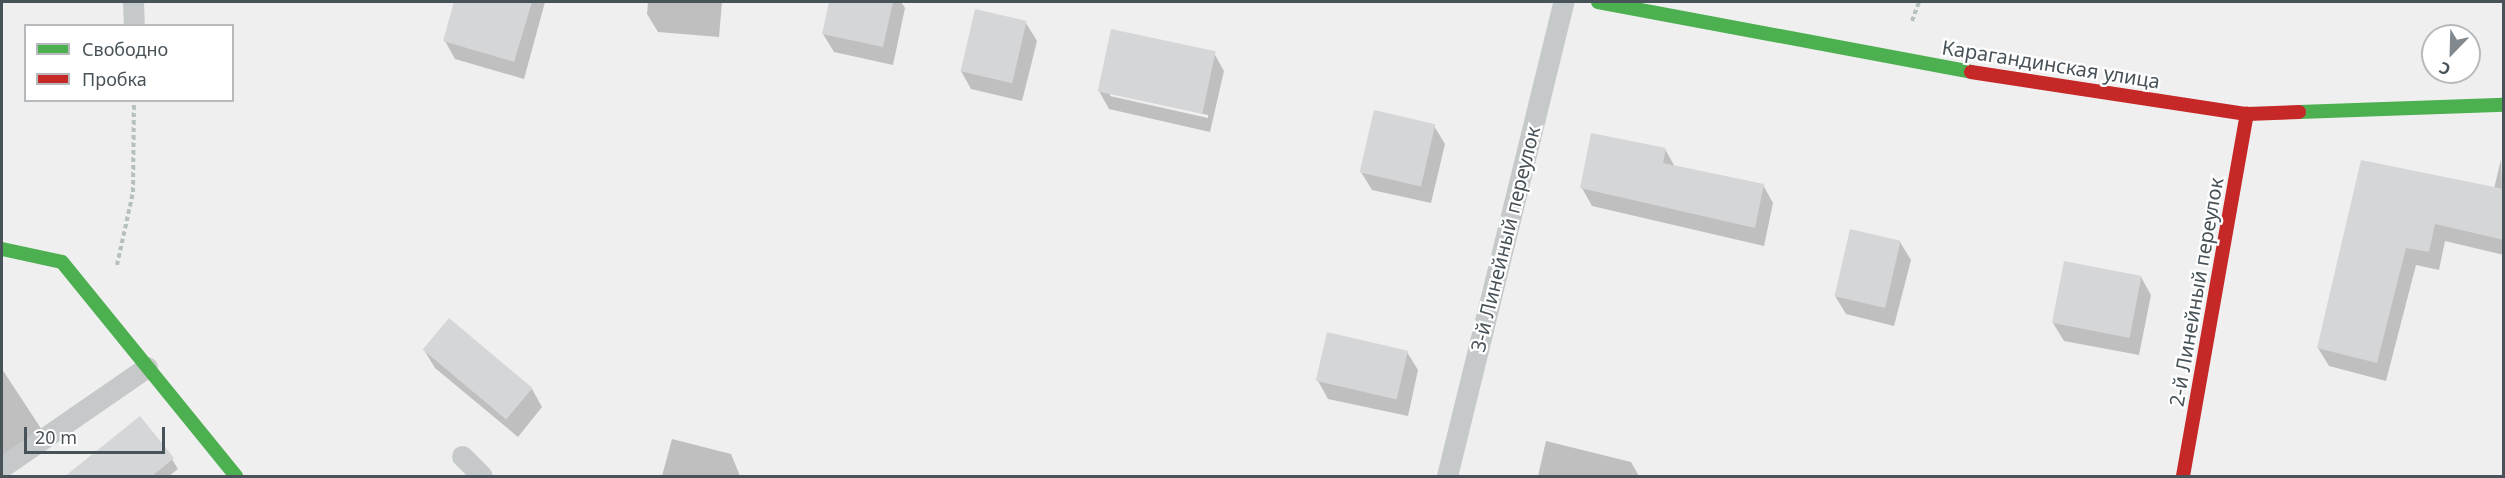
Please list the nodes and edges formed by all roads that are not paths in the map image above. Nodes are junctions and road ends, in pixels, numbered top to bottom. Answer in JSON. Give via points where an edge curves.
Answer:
{"nodes":[{"id":1,"x":134,"y":2,"type":"edge"},
{"id":2,"x":1563,"y":2,"type":"edge"},
{"id":3,"x":1598,"y":2,"type":"edge"},
{"id":4,"x":1672,"y":9,"type":"edge"},
{"id":5,"x":134,"y":24,"type":"edge"},
{"id":6,"x":2504,"y":105,"type":"edge"},
{"id":7,"x":2247,"y":114,"type":"junction"},
{"id":8,"x":2,"y":249,"type":"edge"},
{"id":9,"x":147,"y":367,"type":"junction"},
{"id":10,"x":462,"y":456,"type":"dead end"},
{"id":11,"x":2,"y":467,"type":"edge"},
{"id":12,"x":236,"y":477,"type":"edge"},
{"id":13,"x":483,"y":477,"type":"edge"},
{"id":14,"x":1447,"y":477,"type":"edge"},
{"id":15,"x":2183,"y":477,"type":"edge"}],
"edges":[{"from":1,"to":5,"type":"lane"},
{"from":2,"to":14,"type":"lane","name":"3-й Линейный переулок"},
{"from":3,"to":4,"type":"street","name":"Карагандинская улица"},
{"from":4,"to":7,"type":"street","name":"Карагандинская улица","via":[[1898,61]]},
{"from":6,"to":7,"type":"street","name":"Карагандинская улица"},
{"from":7,"to":15,"type":"street","name":"2-й Линейный переулок"},
{"from":8,"to":9,"type":"street","via":[[62,262]]},
{"from":9,"to":11,"type":"lane"},
{"from":9,"to":12,"type":"street"},
{"from":10,"to":13,"type":"lane"}]}
